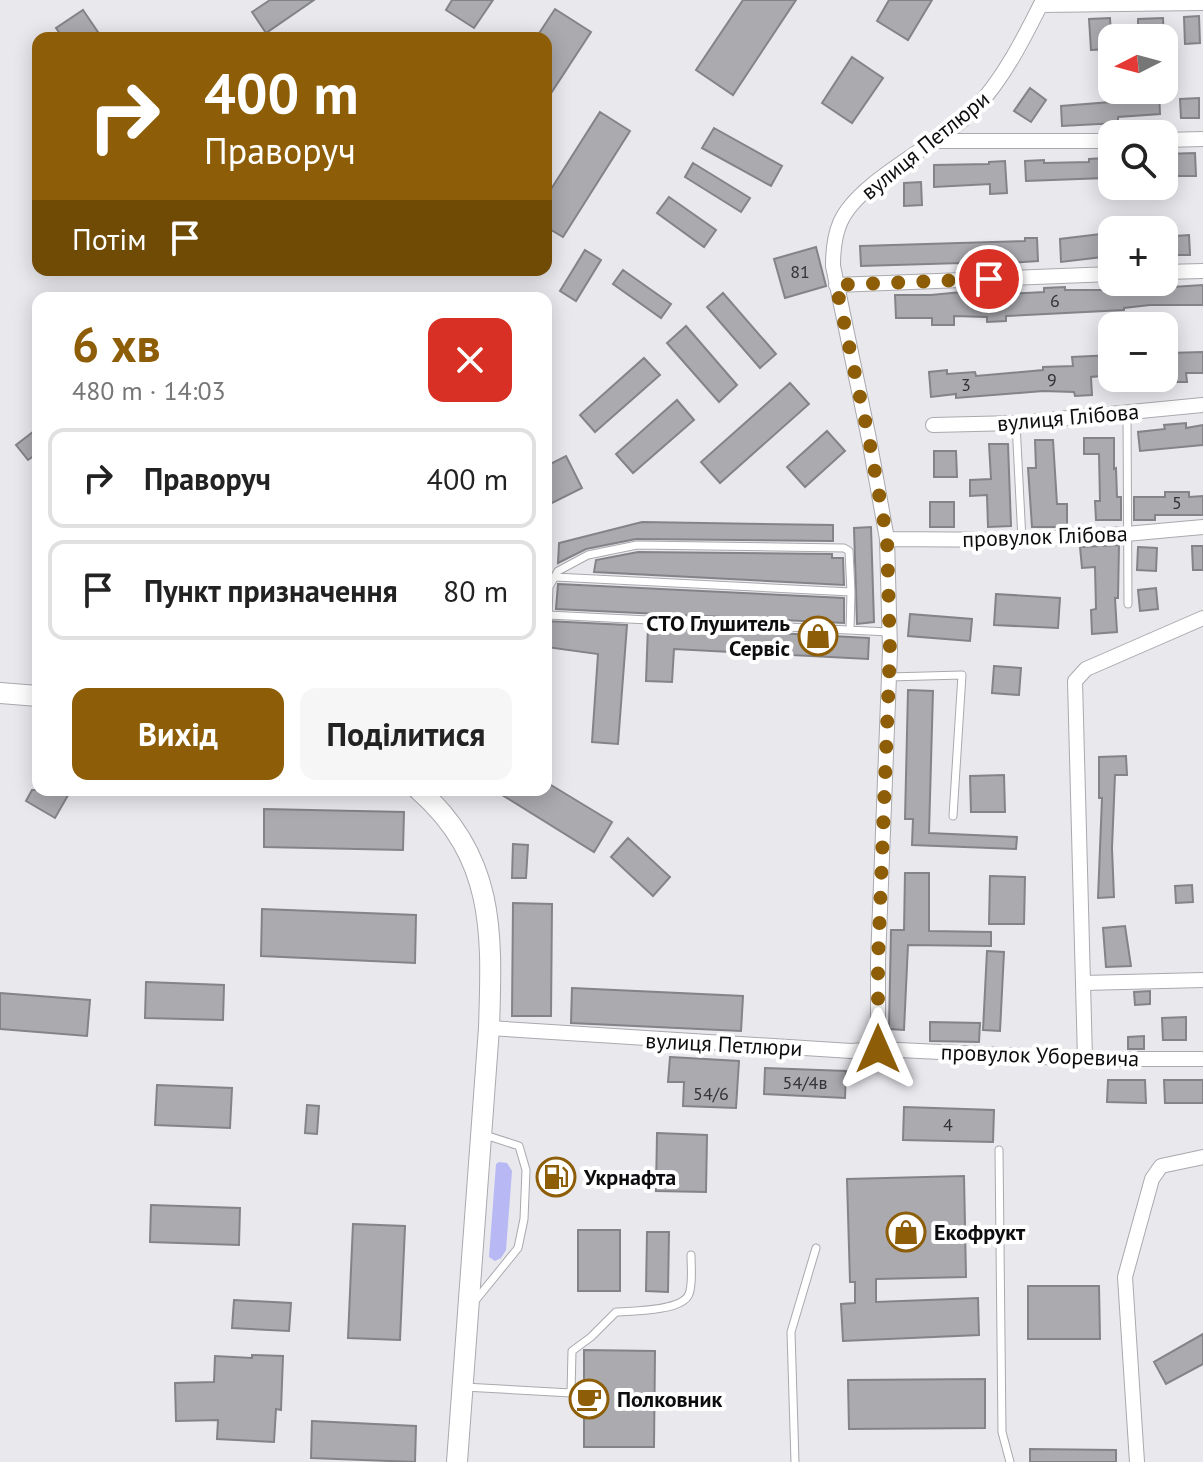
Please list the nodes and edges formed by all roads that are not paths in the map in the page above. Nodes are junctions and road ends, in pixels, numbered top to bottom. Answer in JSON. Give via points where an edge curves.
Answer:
{"nodes":[{"id":1,"x":1042,"y":3,"type":"edge"},
{"id":2,"x":1203,"y":3,"type":"edge"},
{"id":3,"x":1203,"y":139,"type":"edge"},
{"id":4,"x":1178,"y":140,"type":"edge"},
{"id":5,"x":932,"y":141,"type":"junction"},
{"id":6,"x":1098,"y":141,"type":"edge"},
{"id":7,"x":1203,"y":271,"type":"edge"},
{"id":8,"x":1178,"y":272,"type":"edge"},
{"id":9,"x":1098,"y":275,"type":"edge"},
{"id":10,"x":836,"y":285,"type":"junction"},
{"id":11,"x":1203,"y":405,"type":"edge"},
{"id":12,"x":1127,"y":413,"type":"junction"},
{"id":13,"x":1016,"y":423,"type":"junction"},
{"id":14,"x":933,"y":425,"type":"dead end"},
{"id":15,"x":1203,"y":527,"type":"edge"},
{"id":16,"x":1126,"y":534,"type":"junction"},
{"id":17,"x":887,"y":539,"type":"junction"},
{"id":18,"x":1022,"y":540,"type":"junction"},
{"id":19,"x":555,"y":577,"type":"junction"},
{"id":20,"x":552,"y":582,"type":"edge"},
{"id":21,"x":851,"y":592,"type":"junction"},
{"id":22,"x":1128,"y":604,"type":"dead end"},
{"id":23,"x":552,"y":615,"type":"edge"},
{"id":24,"x":1203,"y":618,"type":"edge"},
{"id":25,"x":850,"y":630,"type":"junction"},
{"id":26,"x":889,"y":632,"type":"junction"},
{"id":27,"x":889,"y":677,"type":"junction"},
{"id":28,"x":0,"y":693,"type":"edge"},
{"id":29,"x":32,"y":696,"type":"edge"},
{"id":30,"x":425,"y":796,"type":"edge"},
{"id":31,"x":953,"y":816,"type":"dead end"},
{"id":32,"x":1203,"y":980,"type":"edge"},
{"id":33,"x":1084,"y":983,"type":"junction"},
{"id":34,"x":489,"y":1028,"type":"junction"},
{"id":35,"x":878,"y":1049,"type":"junction"},
{"id":36,"x":1085,"y":1059,"type":"junction"},
{"id":37,"x":1203,"y":1059,"type":"edge"},
{"id":38,"x":481,"y":1134,"type":"junction"},
{"id":39,"x":999,"y":1150,"type":"dead end"},
{"id":40,"x":1203,"y":1157,"type":"edge"},
{"id":41,"x":816,"y":1248,"type":"dead end"},
{"id":42,"x":691,"y":1255,"type":"dead end"},
{"id":43,"x":467,"y":1313,"type":"junction"},
{"id":44,"x":462,"y":1387,"type":"junction"},
{"id":45,"x":457,"y":1462,"type":"edge"},
{"id":46,"x":795,"y":1462,"type":"edge"},
{"id":47,"x":1010,"y":1462,"type":"edge"},
{"id":48,"x":1137,"y":1462,"type":"edge"}],
"edges":[{"from":1,"to":2,"type":"street"},
{"from":1,"to":5,"type":"street","name":"вулиця Петлюри","via":[[994,89]]},
{"from":3,"to":4,"type":"street"},
{"from":5,"to":6,"type":"street"},
{"from":5,"to":10,"type":"street","name":"вулиця Петлюри","via":[[863,194],[841,220],[834,242]]},
{"from":7,"to":8,"type":"street"},
{"from":9,"to":10,"type":"street"},
{"from":10,"to":17,"type":"street","name":"вулиця Петлюри"},
{"from":11,"to":12,"type":"street","name":"вулиця Глібова"},
{"from":12,"to":13,"type":"street","name":"вулиця Глібова"},
{"from":12,"to":16,"type":"lane"},
{"from":13,"to":14,"type":"street","name":"вулиця Глібова"},
{"from":13,"to":18,"type":"lane"},
{"from":15,"to":16,"type":"street","name":"провулок Глібова"},
{"from":16,"to":18,"type":"street","name":"провулок Глібова"},
{"from":16,"to":22,"type":"lane"},
{"from":17,"to":18,"type":"street","name":"провулок Глібова"},
{"from":17,"to":26,"type":"street","name":"вулиця Петлюри"},
{"from":19,"to":20,"type":"lane"},
{"from":19,"to":21,"type":"lane"},
{"from":19,"to":21,"type":"lane","via":[[588,555],[637,545],[844,548],[849,551]]},
{"from":21,"to":25,"type":"lane"},
{"from":23,"to":25,"type":"lane"},
{"from":24,"to":33,"type":"street","via":[[1086,669],[1075,681]]},
{"from":25,"to":26,"type":"lane"},
{"from":26,"to":27,"type":"street","name":"вулиця Петлюри"},
{"from":27,"to":31,"type":"lane","via":[[962,675]]},
{"from":27,"to":35,"type":"street","name":"вулиця Петлюри"},
{"from":28,"to":29,"type":"main road"},
{"from":30,"to":34,"type":"main road","via":[[473,859],[483,892],[491,963]]},
{"from":32,"to":33,"type":"street"},
{"from":33,"to":36,"type":"street"},
{"from":34,"to":35,"type":"street","name":"вулиця Петлюри"},
{"from":34,"to":38,"type":"main road"},
{"from":35,"to":36,"type":"street","name":"провулок Уборевича"},
{"from":36,"to":37,"type":"street","name":"провулок Уборевича"},
{"from":38,"to":43,"type":"main road"},
{"from":38,"to":43,"type":"lane","via":[[519,1146],[526,1170],[524,1219],[518,1248]]},
{"from":39,"to":47,"type":"lane","via":[[1002,1432]]},
{"from":40,"to":48,"type":"street","via":[[1161,1166],[1152,1179],[1125,1277]]},
{"from":41,"to":46,"type":"lane","via":[[791,1332]]},
{"from":42,"to":44,"type":"lane","via":[[689,1294],[682,1303],[616,1312],[572,1351],[571,1393]]},
{"from":43,"to":44,"type":"main road"},
{"from":44,"to":45,"type":"main road"}]}
